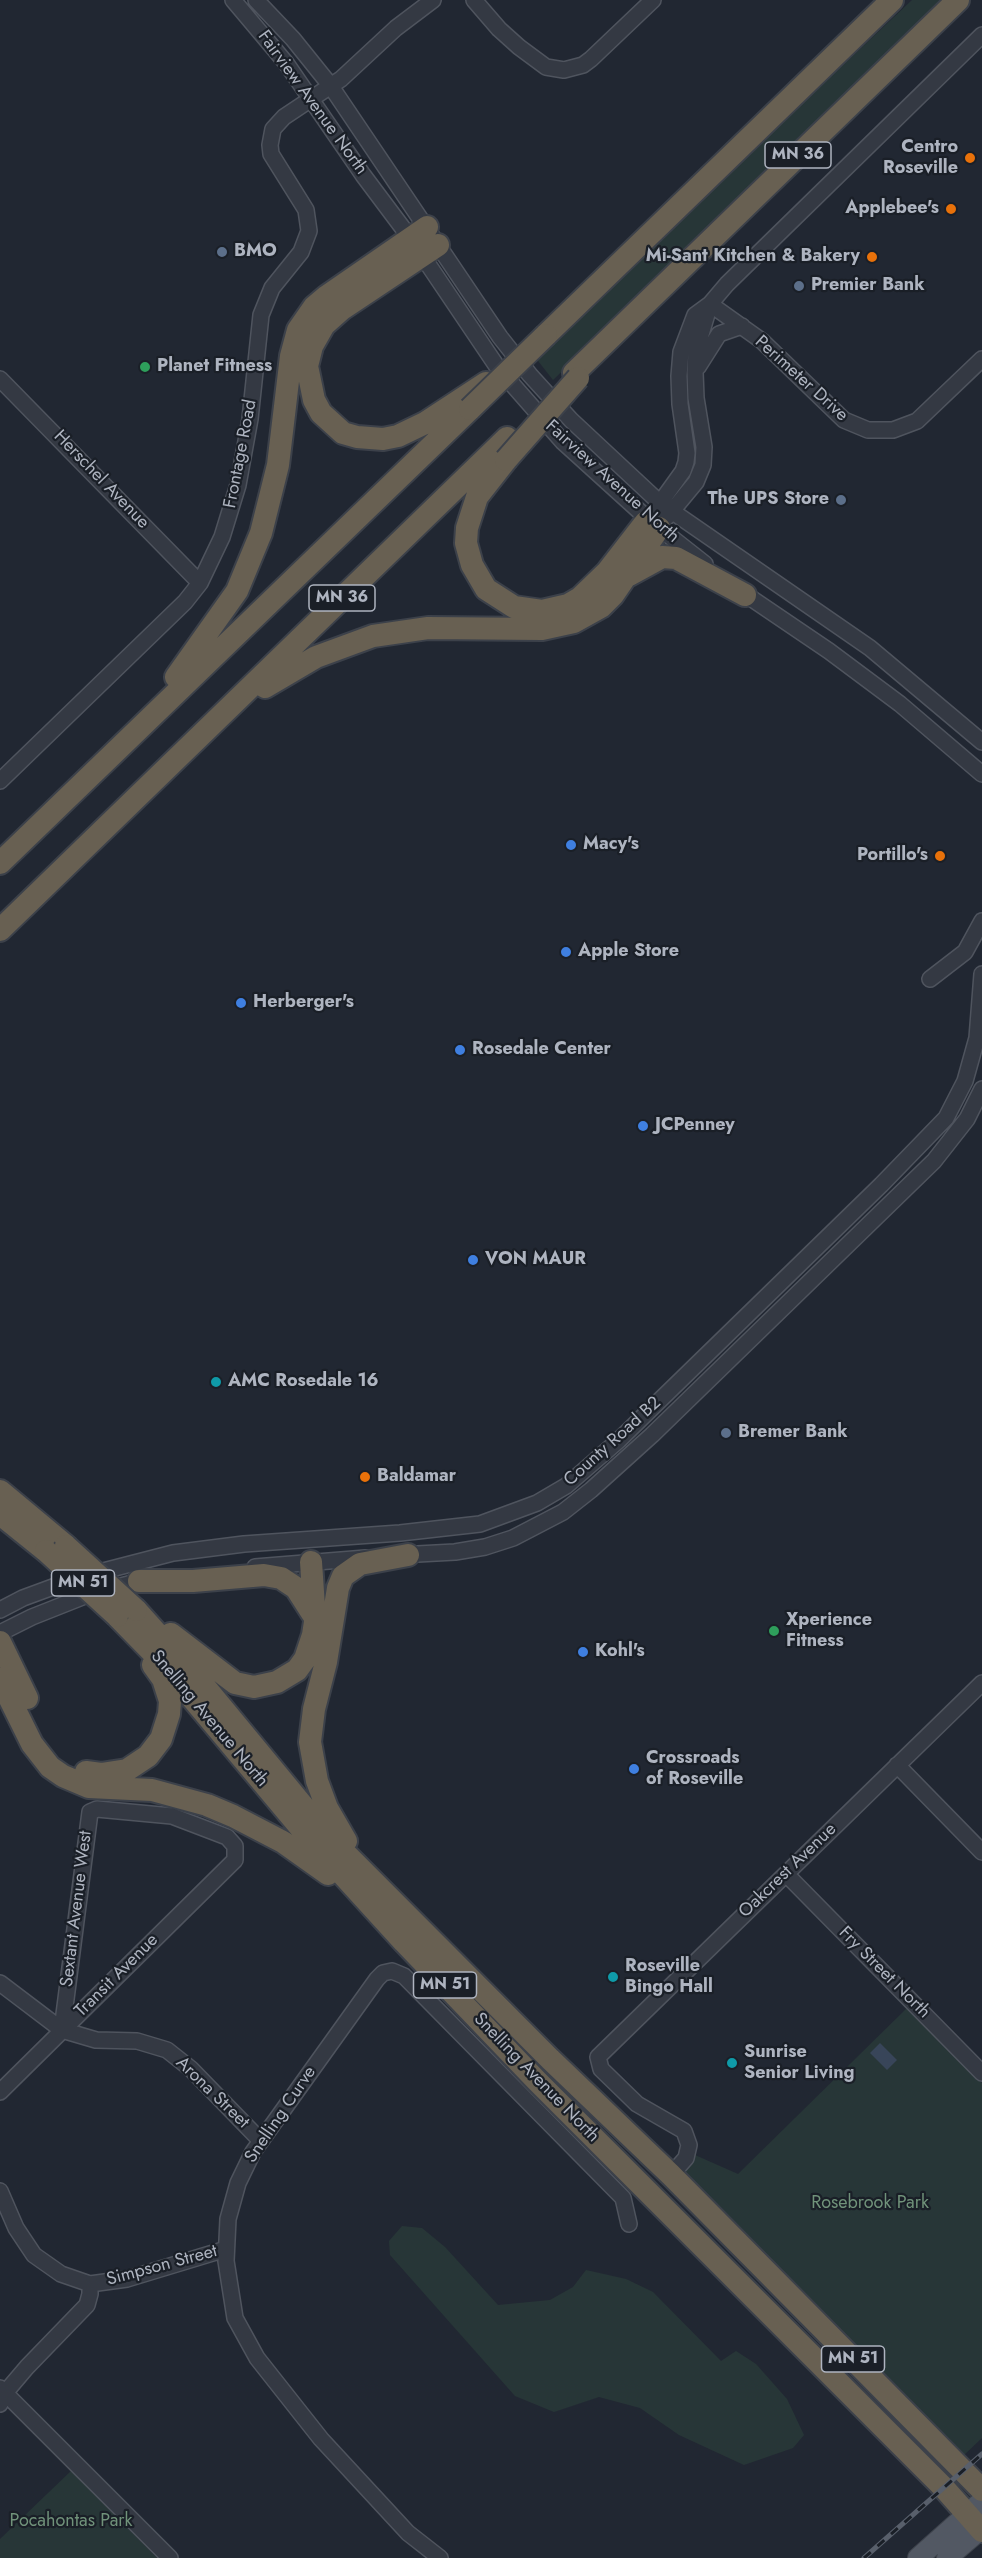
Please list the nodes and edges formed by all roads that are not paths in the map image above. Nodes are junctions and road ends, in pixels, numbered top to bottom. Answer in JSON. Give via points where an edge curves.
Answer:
{"nodes":[{"id":1,"x":233,"y":0,"type":"edge"},
{"id":2,"x":256,"y":0,"type":"edge"},
{"id":3,"x":433,"y":0,"type":"edge"},
{"id":4,"x":474,"y":0,"type":"edge"},
{"id":5,"x":653,"y":0,"type":"edge"},
{"id":6,"x":892,"y":0,"type":"edge"},
{"id":7,"x":958,"y":0,"type":"edge"},
{"id":8,"x":982,"y":35,"type":"edge"},
{"id":9,"x":330,"y":86,"type":"junction"},
{"id":10,"x":312,"y":99,"type":"junction"},
{"id":11,"x":424,"y":242,"type":"junction"},
{"id":12,"x":710,"y":304,"type":"junction"},
{"id":13,"x":742,"y":326,"type":"junction"},
{"id":14,"x":982,"y":359,"type":"edge"},
{"id":15,"x":695,"y":372,"type":"junction"},
{"id":16,"x":0,"y":379,"type":"edge"},
{"id":17,"x":465,"y":404,"type":"junction"},
{"id":18,"x":506,"y":449,"type":"junction"},
{"id":19,"x":660,"y":515,"type":"junction"},
{"id":20,"x":628,"y":576,"type":"junction"},
{"id":21,"x":200,"y":583,"type":"junction"},
{"id":22,"x":745,"y":595,"type":"junction"},
{"id":23,"x":982,"y":742,"type":"edge"},
{"id":24,"x":178,"y":758,"type":"junction"},
{"id":25,"x":106,"y":761,"type":"junction"},
{"id":26,"x":982,"y":774,"type":"edge"},
{"id":27,"x":0,"y":781,"type":"edge"},
{"id":28,"x":0,"y":863,"type":"edge"},
{"id":29,"x":40,"y":890,"type":"junction"},
{"id":30,"x":982,"y":921,"type":"edge"},
{"id":31,"x":0,"y":930,"type":"edge"},
{"id":32,"x":0,"y":936,"type":"edge"},
{"id":33,"x":982,"y":974,"type":"edge"},
{"id":34,"x":930,"y":979,"type":"dead end"},
{"id":35,"x":982,"y":1089,"type":"edge"},
{"id":36,"x":638,"y":1421,"type":"junction"},
{"id":37,"x":652,"y":1435,"type":"junction"},
{"id":38,"x":0,"y":1491,"type":"edge"},
{"id":39,"x":6,"y":1520,"type":"edge"},
{"id":40,"x":316,"y":1538,"type":"junction"},
{"id":41,"x":56,"y":1548,"type":"junction"},
{"id":42,"x":408,"y":1555,"type":"junction"},
{"id":43,"x":318,"y":1561,"type":"junction"},
{"id":44,"x":139,"y":1581,"type":"junction"},
{"id":45,"x":0,"y":1610,"type":"edge"},
{"id":46,"x":131,"y":1617,"type":"junction"},
{"id":47,"x":315,"y":1622,"type":"junction"},
{"id":48,"x":0,"y":1633,"type":"edge"},
{"id":49,"x":0,"y":1642,"type":"edge"},
{"id":50,"x":326,"y":1662,"type":"junction"},
{"id":51,"x":0,"y":1678,"type":"edge"},
{"id":52,"x":982,"y":1683,"type":"edge"},
{"id":53,"x":897,"y":1766,"type":"junction"},
{"id":54,"x":982,"y":1852,"type":"edge"},
{"id":55,"x":235,"y":1860,"type":"joint"},
{"id":56,"x":364,"y":1873,"type":"junction"},
{"id":57,"x":786,"y":1874,"type":"junction"},
{"id":58,"x":404,"y":1941,"type":"junction"},
{"id":59,"x":0,"y":1983,"type":"edge"},
{"id":60,"x":62,"y":2030,"type":"junction"},
{"id":61,"x":982,"y":2073,"type":"edge"},
{"id":62,"x":0,"y":2092,"type":"edge"},
{"id":63,"x":260,"y":2140,"type":"junction"},
{"id":64,"x":671,"y":2175,"type":"junction"},
{"id":65,"x":0,"y":2191,"type":"edge"},
{"id":66,"x":629,"y":2224,"type":"dead end"},
{"id":67,"x":226,"y":2249,"type":"junction"},
{"id":68,"x":90,"y":2284,"type":"junction"},
{"id":69,"x":2,"y":2395,"type":"edge"},
{"id":70,"x":982,"y":2490,"type":"edge"},
{"id":71,"x":979,"y":2521,"type":"edge"},
{"id":72,"x":170,"y":2558,"type":"edge"},
{"id":73,"x":440,"y":2558,"type":"edge"},
{"id":74,"x":918,"y":2558,"type":"edge"},
{"id":75,"x":947,"y":2558,"type":"edge"}],
"edges":[{"from":1,"to":10,"type":"street","name":"Fairview Avenue North"},
{"from":2,"to":9,"type":"street","name":"Fairview Avenue North"},
{"from":3,"to":9,"type":"street","name":"Frontage Road"},
{"from":4,"to":5,"type":"street","via":[[519,47],[546,67],[564,70],[591,59]]},
{"from":6,"to":17,"type":"highway","number":"MN 36","bridge":true,"via":[[505,376],[486,383]]},
{"from":7,"to":18,"type":"highway","number":"MN 36","via":[[638,310]]},
{"from":8,"to":12,"type":"street"},
{"from":9,"to":10,"type":"street","name":"Frontage Road"},
{"from":9,"to":11,"type":"street","name":"Fairview Avenue North"},
{"from":10,"to":11,"type":"street","name":"Fairview Avenue North","via":[[363,175]]},
{"from":10,"to":21,"type":"street","name":"Frontage Road","via":[[279,121],[271,137],[272,154],[306,210],[309,231],[301,252],[272,288],[261,315],[250,419],[238,485],[222,537]]},
{"from":11,"to":17,"type":"highway","via":[[324,325],[308,357],[311,390],[321,413],[332,424],[343,433],[370,439],[409,432]]},
{"from":11,"to":19,"type":"street","name":"Fairview Avenue North","via":[[530,375]]},
{"from":11,"to":19,"type":"street","name":"Fairview Avenue North","via":[[498,368],[563,442]]},
{"from":11,"to":25,"type":"highway","via":[[327,296],[305,318],[293,343],[270,504],[237,591],[195,654]]},
{"from":12,"to":13,"type":"street","name":"Perimeter Drive"},
{"from":12,"to":15,"type":"street","via":[[696,351]]},
{"from":12,"to":19,"type":"street","via":[[695,315],[681,352],[678,376],[687,453],[683,471]]},
{"from":13,"to":14,"type":"street","name":"Perimeter Drive","via":[[844,420],[868,430],[893,430],[917,421]]},
{"from":13,"to":15,"type":"street","via":[[719,334]]},
{"from":15,"to":19,"type":"street","via":[[703,465],[696,482]]},
{"from":16,"to":21,"type":"street","name":"Herschel Avenue"},
{"from":17,"to":25,"type":"highway","number":"MN 36"},
{"from":18,"to":19,"type":"highway","via":[[477,497],[466,543],[472,565],[486,590],[514,607],[542,611],[580,598]]},
{"from":18,"to":24,"type":"highway","number":"MN 36"},
{"from":19,"to":20,"type":"highway"},
{"from":19,"to":22,"type":"street","name":"Fairview Avenue North"},
{"from":19,"to":23,"type":"street","name":"Fairview Avenue North","via":[[872,650]]},
{"from":20,"to":22,"type":"highway","via":[[662,557],[676,558]]},
{"from":20,"to":24,"type":"highway","via":[[602,607],[561,626],[428,628],[373,636],[343,646],[260,690]]},
{"from":21,"to":27,"type":"street","name":"Frontage Road"},
{"from":22,"to":26,"type":"street","name":"Fairview Avenue North","via":[[830,651]]},
{"from":24,"to":29,"type":"highway","number":"MN 36"},
{"from":25,"to":28,"type":"highway","number":"MN 36"},
{"from":29,"to":31,"type":"highway","number":"MN 36"},
{"from":29,"to":32,"type":"highway"},
{"from":30,"to":34,"type":"street","via":[[965,952]]},
{"from":33,"to":36,"type":"street","name":"County Road B2","via":[[977,1038],[965,1081],[946,1118]]},
{"from":35,"to":37,"type":"street","name":"County Road B2","via":[[967,1119],[934,1161]]},
{"from":36,"to":37,"type":"street"},
{"from":36,"to":40,"type":"street","name":"County Road B2","via":[[566,1486],[498,1519],[454,1528]]},
{"from":37,"to":42,"type":"street","name":"County Road B2","via":[[573,1505],[535,1528],[484,1547]]},
{"from":38,"to":41,"type":"highway","name":"Snelling Avenue North","number":"MN 51"},
{"from":39,"to":41,"type":"highway","name":"Snelling Avenue North","number":"MN 51"},
{"from":40,"to":43,"type":"street"},
{"from":40,"to":45,"type":"street","name":"County Road B2","via":[[199,1549],[110,1568],[53,1586]]},
{"from":41,"to":46,"type":"highway","name":"Snelling Avenue North","number":"MN 51","bridge":true},
{"from":42,"to":43,"type":"street","name":"County Road B2"},
{"from":42,"to":50,"type":"highway","via":[[360,1564],[343,1576]]},
{"from":43,"to":44,"type":"street","name":"County Road B2"},
{"from":43,"to":47,"type":"highway"},
{"from":43,"to":50,"type":"highway","via":[[328,1610]]},
{"from":44,"to":47,"type":"highway","via":[[264,1575],[281,1578],[305,1599]]},
{"from":44,"to":48,"type":"street","name":"County Road B2","via":[[61,1604]]},
{"from":46,"to":47,"type":"highway","via":[[166,1630],[236,1683],[254,1687],[277,1682],[297,1670],[307,1652]]},
{"from":46,"to":49,"type":"highway","via":[[163,1679],[170,1701],[169,1714],[153,1751],[138,1764],[114,1773],[76,1768],[55,1752]]},
{"from":46,"to":56,"type":"highway","name":"Snelling Avenue North","number":"MN 51","via":[[205,1687],[327,1835]]},
{"from":46,"to":58,"type":"highway","name":"Snelling Avenue North","number":"MN 51","via":[[304,1832]]},
{"from":50,"to":56,"type":"highway","via":[[314,1709],[312,1762],[327,1808]]},
{"from":51,"to":58,"type":"highway","via":[[36,1750],[63,1776],[89,1787],[152,1790],[233,1816],[307,1857]]},
{"from":52,"to":53,"type":"street","name":"Oakcrest Avenue"},
{"from":53,"to":54,"type":"street"},
{"from":53,"to":57,"type":"street","name":"Oakcrest Avenue"},
{"from":55,"to":60,"type":"street","name":"Transit Avenue"},
{"from":55,"to":60,"type":"street","name":"Sextant Avenue West","via":[[236,1846],[227,1837],[172,1815],[98,1809],[90,1812]]},
{"from":56,"to":64,"type":"highway","name":"Snelling Avenue North","number":"MN 51"},
{"from":57,"to":61,"type":"street","name":"Fry Street North"},
{"from":57,"to":64,"type":"street","name":"Oakcrest Avenue","via":[[597,2061],[637,2104],[684,2131],[687,2158]]},
{"from":58,"to":71,"type":"highway","name":"Snelling Avenue North","number":"MN 51","via":[[537,2080]]},
{"from":59,"to":60,"type":"street","name":"Arona Street"},
{"from":60,"to":62,"type":"street","name":"Transit Avenue"},
{"from":60,"to":63,"type":"street","name":"Arona Street","via":[[96,2040],[137,2041],[167,2050],[191,2069]]},
{"from":63,"to":66,"type":"street","name":"Snelling Curve","via":[[378,1978],[383,1973],[397,1972],[623,2198]]},
{"from":63,"to":67,"type":"street","name":"Snelling Curve","via":[[232,2200]]},
{"from":64,"to":70,"type":"highway","name":"Snelling Avenue North","number":"MN 51"},
{"from":65,"to":68,"type":"street","name":"Simpson Street","via":[[16,2228],[34,2255],[61,2274]]},
{"from":67,"to":68,"type":"street","name":"Simpson Street","via":[[127,2278]]},
{"from":67,"to":73,"type":"street","name":"Snelling Curve","via":[[236,2318],[257,2358],[321,2439],[408,2534]]},
{"from":68,"to":69,"type":"street","via":[[82,2312]]},
{"from":69,"to":72,"type":"street"},
{"from":71,"to":74,"type":"main road"},
{"from":71,"to":75,"type":"main road"}]}
